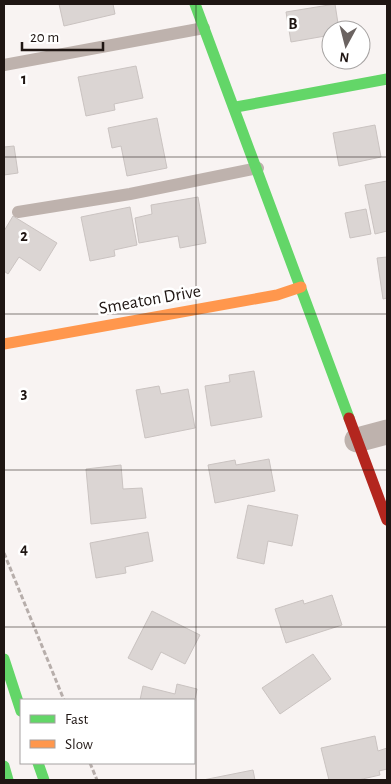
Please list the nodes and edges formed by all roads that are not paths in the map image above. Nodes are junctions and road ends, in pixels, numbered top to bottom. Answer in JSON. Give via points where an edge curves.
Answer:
{"nodes":[{"id":1,"x":196,"y":4,"type":"edge"},
{"id":2,"x":204,"y":28,"type":"junction"},
{"id":3,"x":4,"y":65,"type":"edge"},
{"id":4,"x":387,"y":79,"type":"edge"},
{"id":5,"x":236,"y":107,"type":"junction"},
{"id":6,"x":258,"y":168,"type":"junction"},
{"id":7,"x":18,"y":212,"type":"dead end"},
{"id":8,"x":301,"y":287,"type":"junction"},
{"id":9,"x":4,"y":344,"type":"edge"},
{"id":10,"x":387,"y":432,"type":"edge"},
{"id":11,"x":357,"y":440,"type":"junction"},
{"id":12,"x":387,"y":520,"type":"edge"},
{"id":13,"x":4,"y":659,"type":"edge"},
{"id":14,"x":20,"y":708,"type":"edge"},
{"id":15,"x":38,"y":764,"type":"edge"},
{"id":16,"x":4,"y":766,"type":"edge"},
{"id":17,"x":8,"y":780,"type":"edge"},
{"id":18,"x":44,"y":780,"type":"edge"}],
"edges":[{"from":1,"to":2,"type":"main road"},
{"from":2,"to":3,"type":"lane"},
{"from":2,"to":5,"type":"main road"},
{"from":4,"to":5,"type":"main road"},
{"from":5,"to":6,"type":"main road"},
{"from":6,"to":7,"type":"lane"},
{"from":6,"to":8,"type":"main road"},
{"from":8,"to":9,"type":"main road","name":"Smeaton Drive","via":[[277,295]]},
{"from":8,"to":11,"type":"main road"},
{"from":10,"to":11,"type":"street"},
{"from":11,"to":12,"type":"main road"},
{"from":13,"to":14,"type":"main road"},
{"from":15,"to":18,"type":"main road"},
{"from":16,"to":17,"type":"main road"}]}
